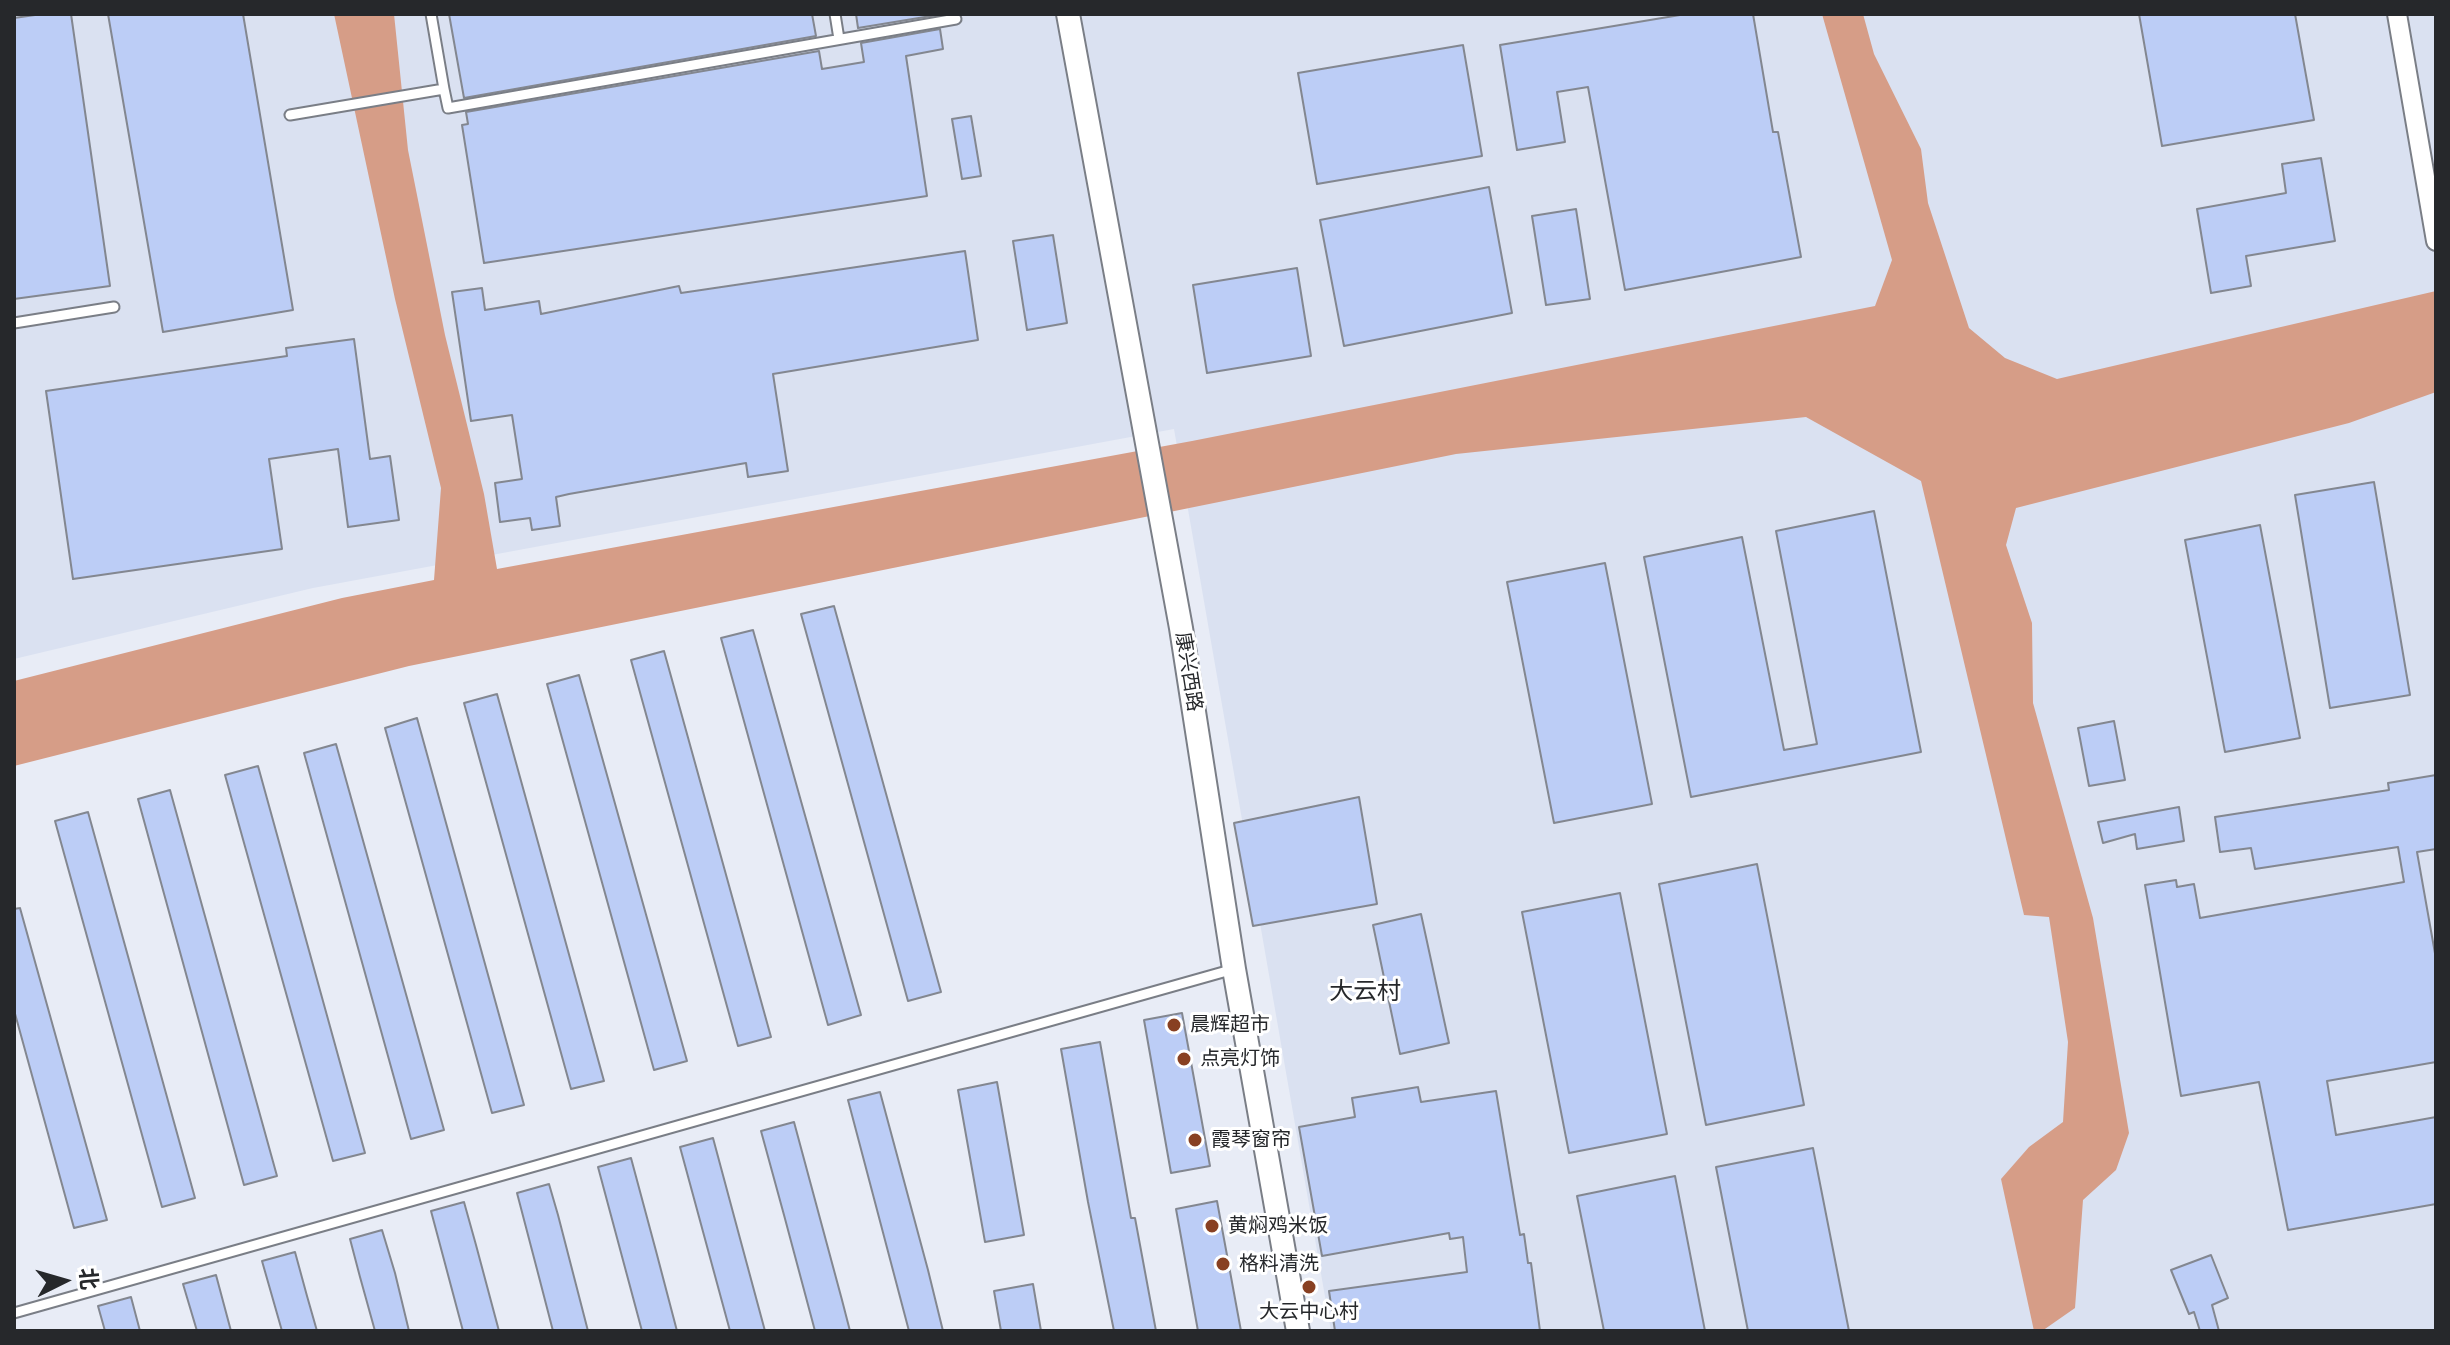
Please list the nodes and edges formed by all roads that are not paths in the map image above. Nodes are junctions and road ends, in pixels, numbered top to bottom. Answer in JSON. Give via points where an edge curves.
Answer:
{"nodes":[{"id":1,"x":431,"y":14,"type":"edge"},
{"id":2,"x":835,"y":14,"type":"edge"},
{"id":3,"x":1068,"y":14,"type":"edge"},
{"id":4,"x":2397,"y":14,"type":"edge"},
{"id":5,"x":956,"y":19,"type":"dead end"},
{"id":6,"x":839,"y":39,"type":"junction"},
{"id":7,"x":444,"y":89,"type":"junction"},
{"id":8,"x":290,"y":115,"type":"dead end"},
{"id":9,"x":2436,"y":241,"type":"edge"},
{"id":10,"x":114,"y":307,"type":"dead end"},
{"id":11,"x":14,"y":323,"type":"edge"},
{"id":12,"x":1234,"y":969,"type":"junction"},
{"id":13,"x":14,"y":1313,"type":"edge"},
{"id":14,"x":1298,"y":1331,"type":"edge"}],
"edges":[{"from":1,"to":7,"type":"lane"},
{"from":2,"to":6,"type":"lane"},
{"from":3,"to":12,"type":"street","name":"康兴西路","via":[[1181,628]]},
{"from":4,"to":9,"type":"street"},
{"from":5,"to":6,"type":"lane"},
{"from":6,"to":7,"type":"lane","via":[[448,108]]},
{"from":7,"to":8,"type":"lane"},
{"from":10,"to":11,"type":"lane"},
{"from":12,"to":13,"type":"lane"},
{"from":12,"to":14,"type":"street","name":"康兴西路"}]}
